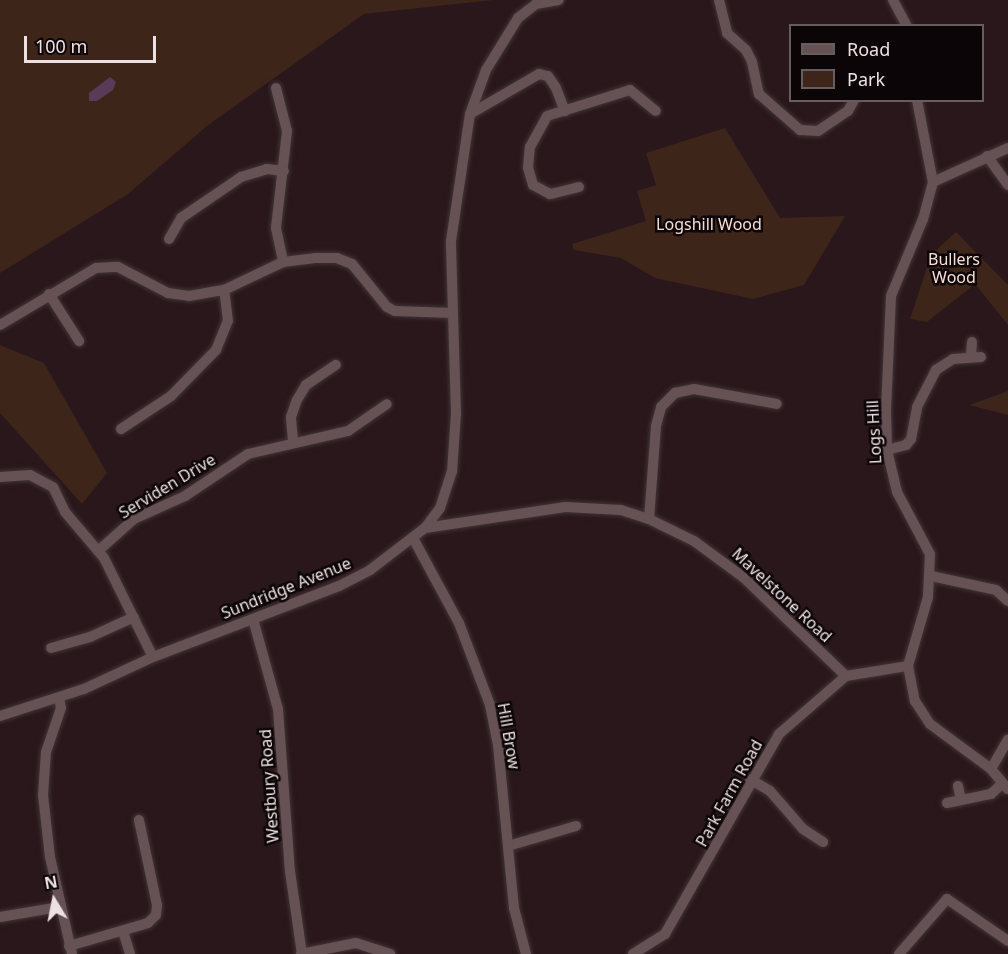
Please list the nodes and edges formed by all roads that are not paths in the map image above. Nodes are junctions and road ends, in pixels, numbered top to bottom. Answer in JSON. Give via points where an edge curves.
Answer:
{"nodes":[{"id":1,"x":559,"y":0,"type":"edge"},
{"id":2,"x":719,"y":0,"type":"edge"},
{"id":3,"x":892,"y":0,"type":"edge"},
{"id":4,"x":906,"y":24,"type":"edge"},
{"id":5,"x":276,"y":88,"type":"dead end"},
{"id":6,"x":853,"y":102,"type":"edge"},
{"id":7,"x":917,"y":102,"type":"edge"},
{"id":8,"x":565,"y":111,"type":"junction"},
{"id":9,"x":656,"y":111,"type":"dead end"},
{"id":10,"x":470,"y":114,"type":"junction"},
{"id":11,"x":1008,"y":148,"type":"edge"},
{"id":12,"x":987,"y":156,"type":"junction"},
{"id":13,"x":284,"y":171,"type":"junction"},
{"id":14,"x":933,"y":182,"type":"junction"},
{"id":15,"x":1008,"y":185,"type":"edge"},
{"id":16,"x":579,"y":187,"type":"dead end"},
{"id":17,"x":169,"y":239,"type":"dead end"},
{"id":18,"x":283,"y":262,"type":"junction"},
{"id":19,"x":224,"y":290,"type":"junction"},
{"id":20,"x":49,"y":294,"type":"junction"},
{"id":21,"x":453,"y":312,"type":"junction"},
{"id":22,"x":0,"y":325,"type":"edge"},
{"id":23,"x":79,"y":341,"type":"dead end"},
{"id":24,"x":972,"y":342,"type":"dead end"},
{"id":25,"x":336,"y":365,"type":"dead end"},
{"id":26,"x":387,"y":404,"type":"dead end"},
{"id":27,"x":777,"y":404,"type":"dead end"},
{"id":28,"x":121,"y":429,"type":"dead end"},
{"id":29,"x":293,"y":441,"type":"junction"},
{"id":30,"x":887,"y":450,"type":"junction"},
{"id":31,"x":0,"y":477,"type":"edge"},
{"id":32,"x":440,"y":508,"type":"junction"},
{"id":33,"x":649,"y":519,"type":"junction"},
{"id":34,"x":450,"y":525,"type":"junction"},
{"id":35,"x":425,"y":528,"type":"junction"},
{"id":36,"x":413,"y":538,"type":"junction"},
{"id":37,"x":98,"y":551,"type":"junction"},
{"id":38,"x":931,"y":576,"type":"junction"},
{"id":39,"x":1008,"y":601,"type":"edge"},
{"id":40,"x":134,"y":617,"type":"junction"},
{"id":41,"x":253,"y":619,"type":"junction"},
{"id":42,"x":51,"y":648,"type":"dead end"},
{"id":43,"x":153,"y":657,"type":"junction"},
{"id":44,"x":908,"y":666,"type":"junction"},
{"id":45,"x":846,"y":676,"type":"junction"},
{"id":46,"x":59,"y":698,"type":"junction"},
{"id":47,"x":0,"y":716,"type":"edge"},
{"id":48,"x":1008,"y":740,"type":"edge"},
{"id":49,"x":991,"y":770,"type":"junction"},
{"id":50,"x":750,"y":779,"type":"junction"},
{"id":51,"x":958,"y":786,"type":"dead end"},
{"id":52,"x":1006,"y":786,"type":"edge"},
{"id":53,"x":961,"y":800,"type":"junction"},
{"id":54,"x":947,"y":803,"type":"dead end"},
{"id":55,"x":139,"y":820,"type":"dead end"},
{"id":56,"x":576,"y":826,"type":"dead end"},
{"id":57,"x":824,"y":842,"type":"dead end"},
{"id":58,"x":508,"y":846,"type":"junction"},
{"id":59,"x":60,"y":908,"type":"junction"},
{"id":60,"x":0,"y":917,"type":"edge"},
{"id":61,"x":123,"y":931,"type":"junction"},
{"id":62,"x":1008,"y":940,"type":"edge"},
{"id":63,"x":70,"y":950,"type":"edge"},
{"id":64,"x":129,"y":954,"type":"edge"},
{"id":65,"x":302,"y":954,"type":"edge"},
{"id":66,"x":390,"y":954,"type":"edge"},
{"id":67,"x":526,"y":954,"type":"edge"},
{"id":68,"x":633,"y":954,"type":"edge"},
{"id":69,"x":899,"y":954,"type":"edge"}],
"edges":[{"from":1,"to":10,"type":"street","name":"Sundridge Avenue","via":[[536,4],[518,18],[486,70]]},
{"from":2,"to":6,"type":"street","via":[[727,33],[752,62],[759,94],[800,130],[818,131],[848,111]]},
{"from":3,"to":4,"type":"street"},
{"from":5,"to":13,"type":"street","via":[[287,131]]},
{"from":7,"to":14,"type":"street","name":"Logs Hill"},
{"from":8,"to":9,"type":"street","via":[[630,90]]},
{"from":8,"to":10,"type":"street","via":[[552,82],[539,74]]},
{"from":8,"to":16,"type":"street","via":[[547,116],[530,147],[528,168],[534,185],[550,194]]},
{"from":10,"to":21,"type":"street","name":"Sundridge Avenue","via":[[451,241]]},
{"from":11,"to":12,"type":"street"},
{"from":12,"to":14,"type":"street"},
{"from":12,"to":15,"type":"street"},
{"from":13,"to":17,"type":"street","via":[[267,169],[241,177],[181,218]]},
{"from":13,"to":18,"type":"street","via":[[276,228]]},
{"from":14,"to":30,"type":"street","name":"Logs Hill","via":[[923,219],[891,296]]},
{"from":18,"to":19,"type":"street"},
{"from":18,"to":21,"type":"street","via":[[337,258],[361,273],[387,307],[412,313]]},
{"from":19,"to":20,"type":"street","via":[[189,296],[168,293],[127,269],[110,266],[96,268]]},
{"from":19,"to":28,"type":"street","via":[[228,321],[216,350],[171,396]]},
{"from":20,"to":22,"type":"street"},
{"from":20,"to":23,"type":"street"},
{"from":21,"to":32,"type":"street","name":"Sundridge Avenue","via":[[456,430],[452,472]]},
{"from":24,"to":30,"type":"street","via":[[976,356],[952,359],[936,370],[917,407],[911,439],[906,445]]},
{"from":25,"to":29,"type":"street","via":[[306,385],[297,400],[291,417]]},
{"from":26,"to":29,"type":"street","name":"Serviden Drive","via":[[348,432]]},
{"from":27,"to":33,"type":"street","via":[[694,389],[675,393],[661,407],[656,426]]},
{"from":29,"to":37,"type":"street","name":"Serviden Drive","via":[[248,454],[185,496],[134,519]]},
{"from":30,"to":38,"type":"street","name":"Logs Hill","via":[[897,492],[930,554]]},
{"from":31,"to":37,"type":"street","via":[[30,475],[52,487],[65,512]]},
{"from":32,"to":34,"type":"street"},
{"from":32,"to":35,"type":"street","name":"Sundridge Avenue"},
{"from":33,"to":34,"type":"street","name":"Mavelstone Road","via":[[621,510],[565,507]]},
{"from":33,"to":45,"type":"street","name":"Mavelstone Road","via":[[721,559]]},
{"from":34,"to":35,"type":"street","name":"Mavelstone Road"},
{"from":35,"to":36,"type":"street","name":"Sundridge Avenue"},
{"from":36,"to":41,"type":"street","name":"Sundridge Avenue","via":[[349,580]]},
{"from":36,"to":58,"type":"street","name":"Hill Brow","via":[[459,623],[490,705]]},
{"from":37,"to":40,"type":"street"},
{"from":38,"to":39,"type":"street","via":[[996,590]]},
{"from":38,"to":44,"type":"street","name":"Logs Hill"},
{"from":40,"to":42,"type":"street"},
{"from":40,"to":43,"type":"street"},
{"from":41,"to":43,"type":"street","name":"Sundridge Avenue"},
{"from":41,"to":65,"type":"street","name":"Westbury Road","via":[[278,709],[290,871]]},
{"from":43,"to":46,"type":"street","name":"Sundridge Avenue"},
{"from":44,"to":45,"type":"street"},
{"from":44,"to":49,"type":"street","name":"Logs Hill","via":[[915,701],[930,724]]},
{"from":45,"to":50,"type":"street","name":"Park Farm Road","via":[[779,734]]},
{"from":46,"to":47,"type":"street","name":"Sundridge Avenue"},
{"from":46,"to":59,"type":"street","via":[[61,708],[46,752],[43,795]]},
{"from":48,"to":49,"type":"street"},
{"from":49,"to":52,"type":"street","name":"Logs Hill"},
{"from":50,"to":57,"type":"street","via":[[770,791],[803,829]]},
{"from":50,"to":68,"type":"street","name":"Park Farm Road","via":[[710,859],[665,933]]},
{"from":51,"to":53,"type":"street"},
{"from":52,"to":53,"type":"street","via":[[991,794]]},
{"from":53,"to":54,"type":"street"},
{"from":55,"to":61,"type":"street","via":[[156,915],[148,923]]},
{"from":56,"to":58,"type":"street"},
{"from":58,"to":67,"type":"street","name":"Hill Brow","via":[[514,908]]},
{"from":59,"to":60,"type":"street"},
{"from":59,"to":63,"type":"street"},
{"from":61,"to":63,"type":"street"},
{"from":61,"to":64,"type":"street"},
{"from":62,"to":69,"type":"street","via":[[947,899]]},
{"from":65,"to":66,"type":"street","via":[[356,944]]}]}
